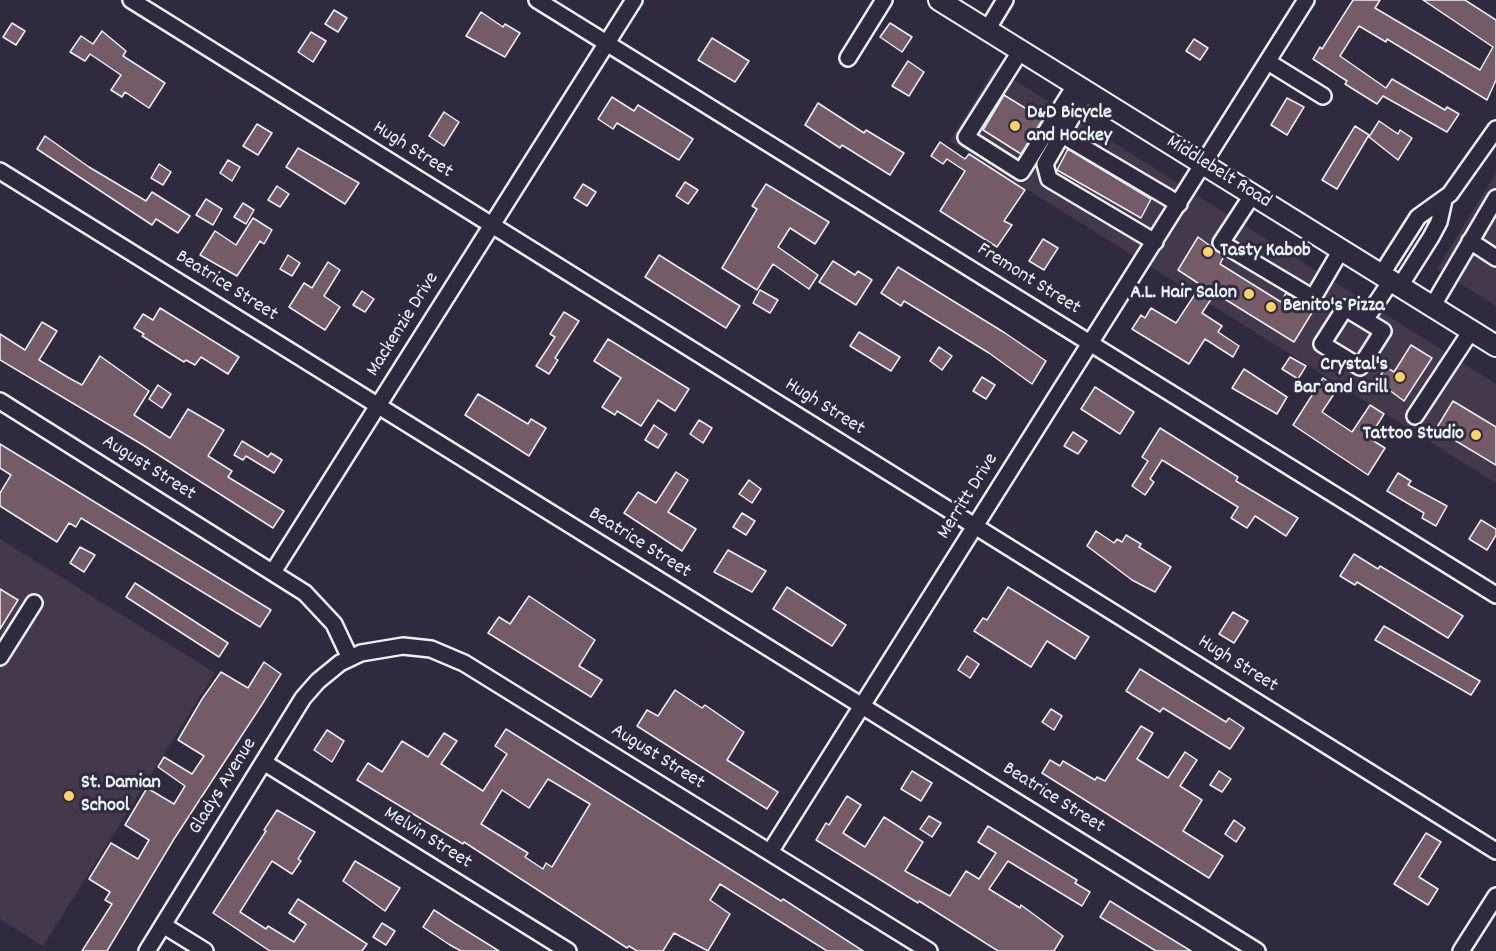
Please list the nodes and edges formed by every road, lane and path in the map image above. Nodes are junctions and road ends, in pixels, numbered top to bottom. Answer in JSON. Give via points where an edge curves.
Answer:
{"nodes":[{"id":1,"x":130,"y":0,"type":"edge"},
{"id":2,"x":537,"y":0,"type":"edge"},
{"id":3,"x":634,"y":0,"type":"edge"},
{"id":4,"x":884,"y":0,"type":"edge"},
{"id":5,"x":1005,"y":0,"type":"edge"},
{"id":6,"x":1306,"y":0,"type":"edge"},
{"id":7,"x":950,"y":3,"type":"edge"},
{"id":8,"x":987,"y":30,"type":"junction"},
{"id":9,"x":607,"y":43,"type":"junction"},
{"id":10,"x":1021,"y":50,"type":"junction"},
{"id":11,"x":848,"y":58,"type":"dead end"},
{"id":12,"x":1268,"y":62,"type":"junction"},
{"id":13,"x":1082,"y":88,"type":"junction"},
{"id":14,"x":1323,"y":96,"type":"dead end"},
{"id":15,"x":1496,"y":129,"type":"edge"},
{"id":16,"x":1064,"y":136,"type":"junction"},
{"id":17,"x":1204,"y":164,"type":"junction"},
{"id":18,"x":0,"y":171,"type":"edge"},
{"id":19,"x":1252,"y":194,"type":"junction"},
{"id":20,"x":1496,"y":198,"type":"edge"},
{"id":21,"x":1444,"y":200,"type":"junction"},
{"id":22,"x":1179,"y":204,"type":"junction"},
{"id":23,"x":491,"y":226,"type":"junction"},
{"id":24,"x":1470,"y":241,"type":"junction"},
{"id":25,"x":1155,"y":242,"type":"junction"},
{"id":26,"x":1341,"y":250,"type":"junction"},
{"id":27,"x":1496,"y":258,"type":"edge"},
{"id":28,"x":1390,"y":281,"type":"junction"},
{"id":29,"x":1432,"y":307,"type":"junction"},
{"id":30,"x":1365,"y":320,"type":"dead end"},
{"id":31,"x":1471,"y":331,"type":"junction"},
{"id":32,"x":1091,"y":344,"type":"junction"},
{"id":33,"x":1496,"y":346,"type":"edge"},
{"id":34,"x":0,"y":401,"type":"edge"},
{"id":35,"x":377,"y":406,"type":"junction"},
{"id":36,"x":1414,"y":416,"type":"dead end"},
{"id":37,"x":976,"y":526,"type":"junction"},
{"id":38,"x":273,"y":572,"type":"junction"},
{"id":39,"x":1496,"y":596,"type":"edge"},
{"id":40,"x":34,"y":603,"type":"dead end"},
{"id":41,"x":0,"y":657,"type":"edge"},
{"id":42,"x":350,"y":658,"type":"junction"},
{"id":43,"x":862,"y":706,"type":"junction"},
{"id":44,"x":265,"y":763,"type":"junction"},
{"id":45,"x":1496,"y":851,"type":"edge"},
{"id":46,"x":770,"y":852,"type":"junction"},
{"id":47,"x":1496,"y":896,"type":"edge"},
{"id":48,"x":163,"y":925,"type":"junction"},
{"id":49,"x":147,"y":951,"type":"edge"},
{"id":50,"x":205,"y":951,"type":"edge"},
{"id":51,"x":568,"y":951,"type":"edge"},
{"id":52,"x":929,"y":951,"type":"edge"},
{"id":53,"x":1257,"y":951,"type":"edge"},
{"id":54,"x":1461,"y":951,"type":"edge"}],
"edges":[{"from":1,"to":23,"type":"street","name":"Hugh Street"},
{"from":2,"to":9,"type":"street","name":"Fremont Street"},
{"from":3,"to":9,"type":"street","name":"Mackenzie Drive"},
{"from":4,"to":11,"type":"street"},
{"from":5,"to":8,"type":"street"},
{"from":6,"to":12,"type":"street","name":"Merritt Drive"},
{"from":7,"to":8,"type":"main road","name":"Middlebelt Road"},
{"from":8,"to":10,"type":"main road","name":"Middlebelt Road"},
{"from":9,"to":23,"type":"street","name":"Mackenzie Drive"},
{"from":9,"to":32,"type":"street","name":"Fremont Street"},
{"from":10,"to":13,"type":"main road","name":"Middlebelt Road"},
{"from":10,"to":13,"type":"street","via":[[966,137],[1021,172]]},
{"from":12,"to":14,"type":"street"},
{"from":12,"to":17,"type":"street","name":"Merritt Drive"},
{"from":13,"to":16,"type":"street"},
{"from":13,"to":17,"type":"main road","name":"Middlebelt Road"},
{"from":15,"to":21,"type":"street"},
{"from":16,"to":22,"type":"street"},
{"from":16,"to":25,"type":"street","via":[[1045,164],[1049,179]]},
{"from":17,"to":19,"type":"main road","name":"Middlebelt Road"},
{"from":17,"to":22,"type":"street","name":"Merritt Drive"},
{"from":18,"to":35,"type":"street","name":"Beatrice Street"},
{"from":19,"to":26,"type":"main road","name":"Middlebelt Road"},
{"from":19,"to":26,"type":"street","via":[[1221,243],[1313,298]]},
{"from":20,"to":24,"type":"street"},
{"from":21,"to":28,"type":"street","via":[[1431,237]]},
{"from":21,"to":28,"type":"street","via":[[1418,217]]},
{"from":22,"to":25,"type":"street","name":"Merritt Drive"},
{"from":23,"to":35,"type":"street","name":"Mackenzie Drive"},
{"from":23,"to":37,"type":"street","name":"Hugh Street"},
{"from":24,"to":27,"type":"street"},
{"from":24,"to":29,"type":"street"},
{"from":25,"to":32,"type":"street","name":"Merritt Drive"},
{"from":26,"to":28,"type":"main road","name":"Middlebelt Road"},
{"from":28,"to":29,"type":"main road","name":"Middlebelt Road"},
{"from":28,"to":30,"type":"street"},
{"from":29,"to":31,"type":"main road","name":"Middlebelt Road"},
{"from":31,"to":33,"type":"main road","name":"Middlebelt Road"},
{"from":31,"to":36,"type":"street"},
{"from":32,"to":37,"type":"street","name":"Merritt Drive"},
{"from":32,"to":39,"type":"street","name":"Fremont Street"},
{"from":34,"to":38,"type":"street","name":"August Street"},
{"from":35,"to":38,"type":"street","name":"Mackenzie Drive"},
{"from":35,"to":43,"type":"street","name":"Beatrice Street"},
{"from":37,"to":43,"type":"street","name":"Merritt Drive"},
{"from":37,"to":45,"type":"street","name":"Hugh Street"},
{"from":38,"to":42,"type":"street","via":[[322,609],[342,636]]},
{"from":40,"to":41,"type":"street"},
{"from":42,"to":44,"type":"street","name":"Gladys Avenue","via":[[318,681],[303,698]]},
{"from":42,"to":46,"type":"street","name":"August Street","via":[[375,649],[403,646],[431,649],[453,657]]},
{"from":43,"to":46,"type":"street","name":"Merritt Drive"},
{"from":43,"to":53,"type":"street","name":"Beatrice Street"},
{"from":44,"to":48,"type":"street","name":"Gladys Avenue"},
{"from":44,"to":51,"type":"street","name":"Melvin Street"},
{"from":46,"to":52,"type":"street","name":"August Street"},
{"from":47,"to":54,"type":"street"},
{"from":48,"to":49,"type":"street","name":"Gladys Avenue"},
{"from":48,"to":50,"type":"street"}]}
